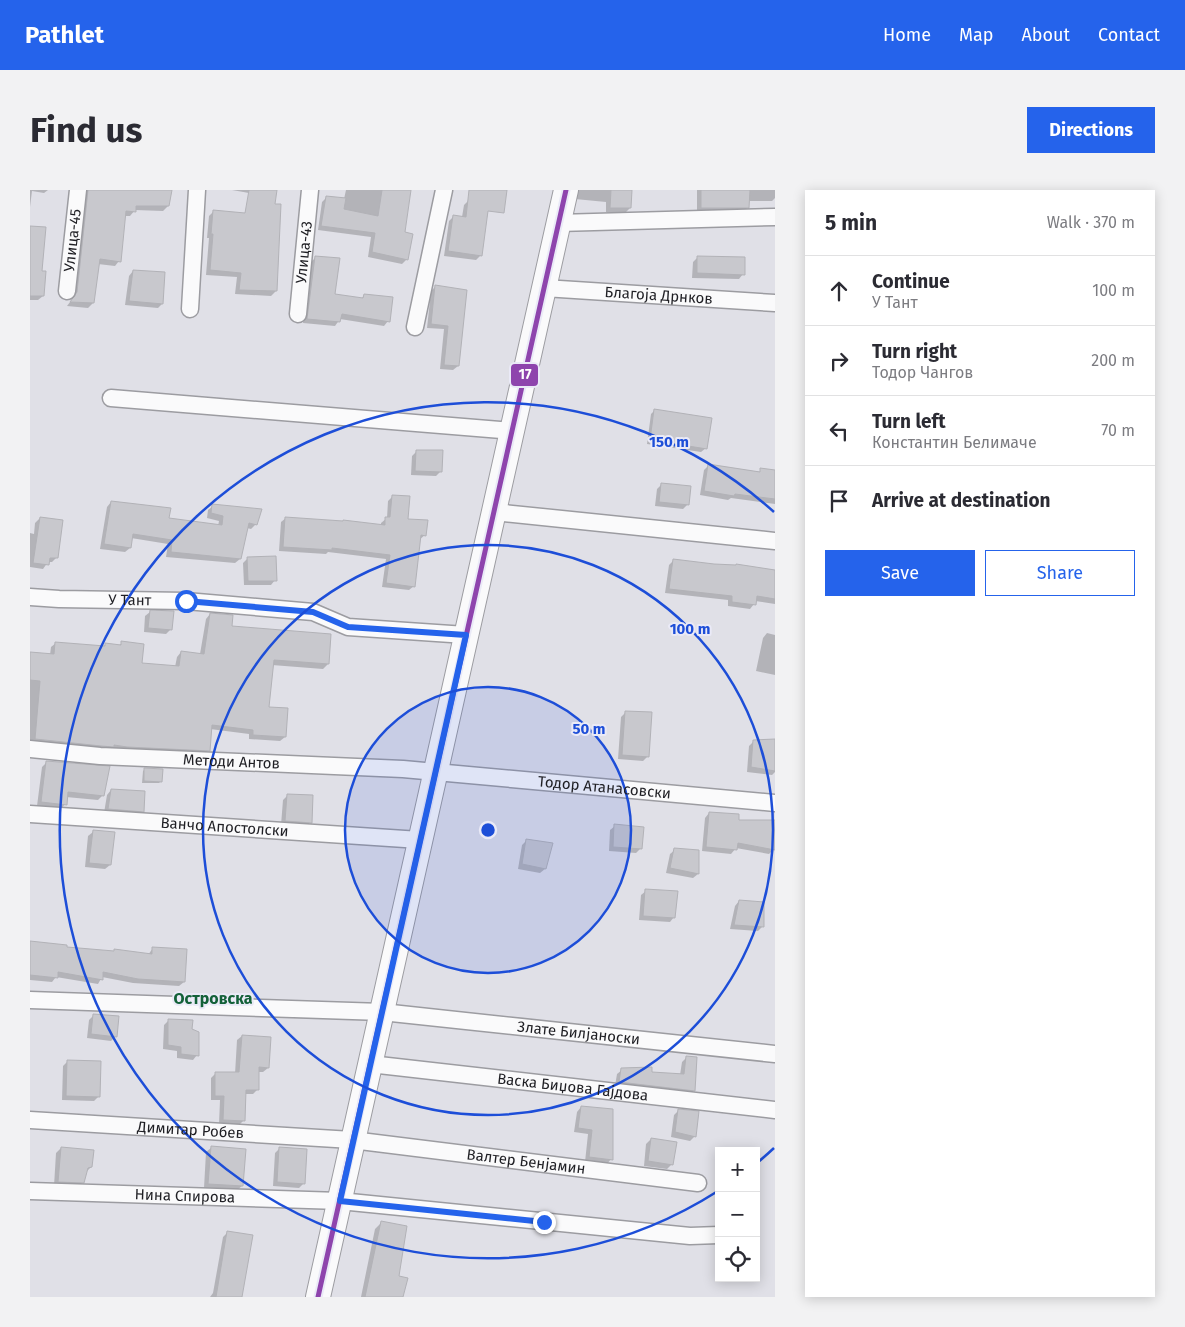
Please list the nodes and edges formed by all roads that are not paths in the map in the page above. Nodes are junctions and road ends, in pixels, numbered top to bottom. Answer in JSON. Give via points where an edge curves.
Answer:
{"nodes":[{"id":1,"x":78,"y":190,"type":"edge"},
{"id":2,"x":197,"y":190,"type":"edge"},
{"id":3,"x":310,"y":190,"type":"edge"},
{"id":4,"x":444,"y":190,"type":"edge"},
{"id":5,"x":566,"y":190,"type":"edge"},
{"id":6,"x":775,"y":217,"type":"edge"},
{"id":7,"x":558,"y":223,"type":"junction"},
{"id":8,"x":544,"y":288,"type":"junction"},
{"id":9,"x":67,"y":291,"type":"dead end"},
{"id":10,"x":775,"y":303,"type":"edge"},
{"id":11,"x":190,"y":309,"type":"dead end"},
{"id":12,"x":298,"y":314,"type":"dead end"},
{"id":13,"x":415,"y":327,"type":"dead end"},
{"id":14,"x":111,"y":398,"type":"dead end"},
{"id":15,"x":512,"y":431,"type":"junction"},
{"id":16,"x":494,"y":512,"type":"junction"},
{"id":17,"x":775,"y":541,"type":"edge"},
{"id":18,"x":30,"y":597,"type":"edge"},
{"id":19,"x":466,"y":635,"type":"junction"},
{"id":20,"x":30,"y":749,"type":"edge"},
{"id":21,"x":435,"y":773,"type":"junction"},
{"id":22,"x":775,"y":803,"type":"edge"},
{"id":23,"x":30,"y":814,"type":"edge"},
{"id":24,"x":420,"y":840,"type":"junction"},
{"id":25,"x":30,"y":1000,"type":"edge"},
{"id":26,"x":382,"y":1012,"type":"junction"},
{"id":27,"x":775,"y":1054,"type":"edge"},
{"id":28,"x":370,"y":1064,"type":"junction"},
{"id":29,"x":750,"y":1108,"type":"junction"},
{"id":30,"x":775,"y":1110,"type":"edge"},
{"id":31,"x":30,"y":1120,"type":"edge"},
{"id":32,"x":775,"y":1121,"type":"edge"},
{"id":33,"x":352,"y":1140,"type":"junction"},
{"id":34,"x":698,"y":1183,"type":"dead end"},
{"id":35,"x":30,"y":1191,"type":"edge"},
{"id":36,"x":340,"y":1201,"type":"junction"},
{"id":37,"x":715,"y":1235,"type":"edge"},
{"id":38,"x":318,"y":1297,"type":"edge"}],
"edges":[{"from":1,"to":9,"type":"street","name":"Улица-45"},
{"from":2,"to":11,"type":"street"},
{"from":3,"to":12,"type":"street","name":"Улица-43"},
{"from":4,"to":13,"type":"street"},
{"from":5,"to":7,"type":"street"},
{"from":6,"to":7,"type":"street"},
{"from":7,"to":8,"type":"street"},
{"from":8,"to":10,"type":"street","name":"Благоја Дрнков"},
{"from":8,"to":15,"type":"street"},
{"from":14,"to":15,"type":"street"},
{"from":15,"to":16,"type":"street"},
{"from":16,"to":17,"type":"street"},
{"from":16,"to":19,"type":"street"},
{"from":18,"to":19,"type":"street","name":"У Тант","via":[[206,603],[313,612],[348,627]]},
{"from":19,"to":21,"type":"street"},
{"from":20,"to":21,"type":"street","name":"Методи Антов","via":[[100,756]]},
{"from":21,"to":22,"type":"street","name":"Тодор Атанасовски"},
{"from":21,"to":24,"type":"street"},
{"from":23,"to":24,"type":"street","name":"Ванчо Апостолски"},
{"from":24,"to":26,"type":"street"},
{"from":25,"to":26,"type":"street","name":"Злате Билјаноски"},
{"from":26,"to":27,"type":"street","name":"Злате Билјаноски"},
{"from":26,"to":28,"type":"street"},
{"from":28,"to":29,"type":"street","name":"Васка Биџова Гајдова"},
{"from":28,"to":33,"type":"street"},
{"from":29,"to":30,"type":"street","name":"Васка Биџова Гајдова"},
{"from":29,"to":32,"type":"street"},
{"from":31,"to":33,"type":"street","name":"Димитар Робев"},
{"from":33,"to":34,"type":"street","name":"Валтер Бенјамин"},
{"from":33,"to":36,"type":"street"},
{"from":35,"to":36,"type":"street","name":"Нина Спирова"},
{"from":36,"to":37,"type":"street","name":"Нина Спирова","via":[[690,1236]]},
{"from":36,"to":38,"type":"street"}]}
